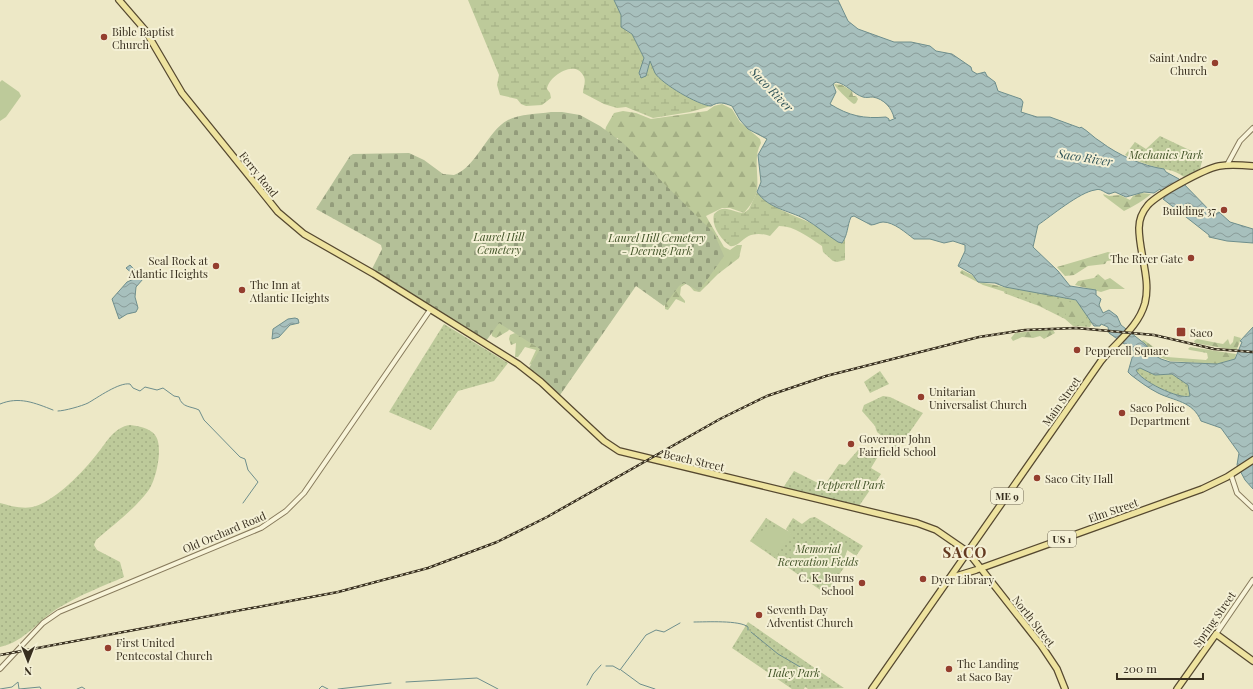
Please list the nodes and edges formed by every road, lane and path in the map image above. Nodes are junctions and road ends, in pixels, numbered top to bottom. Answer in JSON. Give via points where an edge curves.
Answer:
{"nodes":[{"id":1,"x":119,"y":0,"type":"edge"},
{"id":2,"x":1253,"y":128,"type":"edge"},
{"id":3,"x":1227,"y":165,"type":"junction"},
{"id":4,"x":1253,"y":166,"type":"edge"},
{"id":5,"x":430,"y":310,"type":"junction"},
{"id":6,"x":1253,"y":460,"type":"edge"},
{"id":7,"x":1231,"y":475,"type":"junction"},
{"id":8,"x":1253,"y":508,"type":"edge"},
{"id":9,"x":968,"y":552,"type":"junction"},
{"id":10,"x":955,"y":570,"type":"junction"},
{"id":11,"x":978,"y":570,"type":"junction"},
{"id":12,"x":950,"y":578,"type":"junction"},
{"id":13,"x":1253,"y":580,"type":"edge"},
{"id":14,"x":1216,"y":634,"type":"junction"},
{"id":15,"x":1253,"y":662,"type":"edge"},
{"id":16,"x":0,"y":669,"type":"edge"},
{"id":17,"x":872,"y":689,"type":"edge"},
{"id":18,"x":1065,"y":689,"type":"edge"},
{"id":19,"x":1177,"y":689,"type":"edge"}],
"edges":[{"from":1,"to":5,"type":"main road","name":"Ferry Road","via":[[145,30],[184,97],[282,217],[304,234]]},
{"from":2,"to":3,"type":"street","via":[[1238,145]]},
{"from":3,"to":4,"type":"main road","name":"Main Street","number":"ME 9"},
{"from":3,"to":9,"type":"main road","name":"Main Street","number":"ME 9","via":[[1212,168],[1187,181],[1157,197],[1145,208],[1140,222],[1146,297],[1141,313],[1101,361]]},
{"from":5,"to":9,"type":"main road","name":"Beach Street","via":[[523,368],[599,437],[621,452],[929,526]]},
{"from":5,"to":16,"type":"street","name":"Old Orchard Road","via":[[304,493],[288,509],[261,528],[59,612],[43,623]]},
{"from":6,"to":7,"type":"main road","name":"Elm Street","number":"US 1"},
{"from":7,"to":8,"type":"street","via":[[1238,494]]},
{"from":7,"to":11,"type":"main road","name":"Elm Street","number":"US 1","via":[[1193,493]]},
{"from":9,"to":10,"type":"main road","name":"Main Street"},
{"from":9,"to":11,"type":"main road","name":"Beach Street"},
{"from":10,"to":11,"type":"main road","name":"Elm Street","number":"US 1"},
{"from":10,"to":12,"type":"main road","name":"Main Street"},
{"from":11,"to":12,"type":"main road","name":"Elm Street","number":"US 1"},
{"from":11,"to":18,"type":"main road","name":"North Street","via":[[1043,648],[1057,669]]},
{"from":12,"to":17,"type":"main road","name":"Main Street"},
{"from":13,"to":14,"type":"street","name":"Spring Street"},
{"from":14,"to":15,"type":"main road"},
{"from":14,"to":19,"type":"main road","name":"Spring Street"}]}
